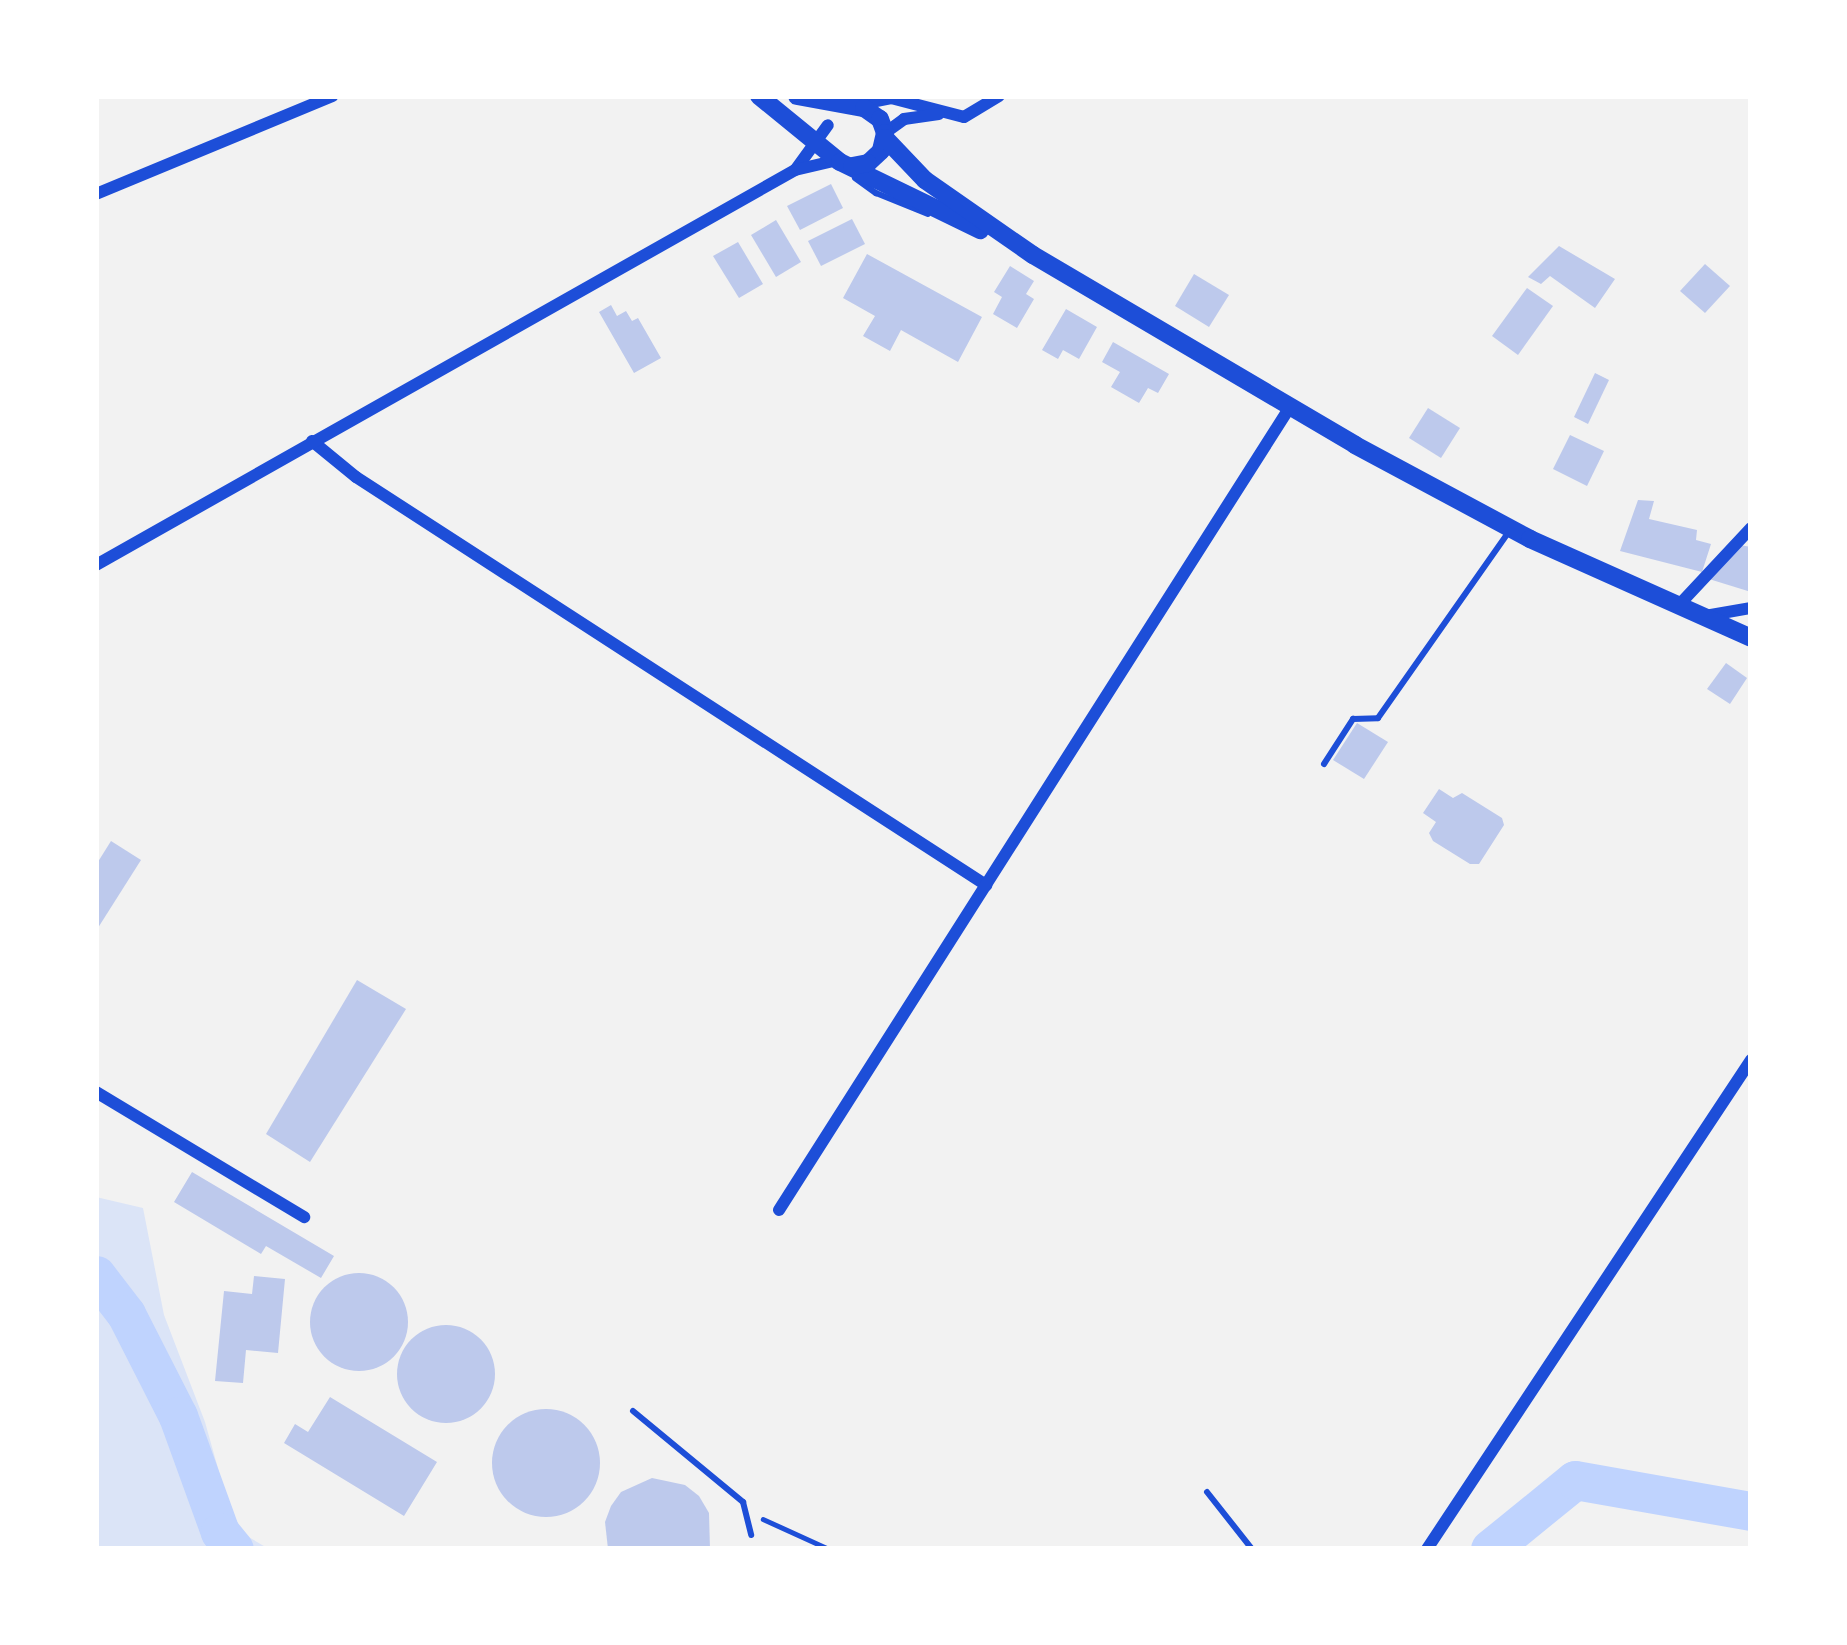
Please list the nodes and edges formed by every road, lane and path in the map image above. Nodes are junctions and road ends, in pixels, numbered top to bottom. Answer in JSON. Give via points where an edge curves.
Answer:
{"nodes":[{"id":1,"x":333,"y":96,"type":"edge"},
{"id":2,"x":759,"y":96,"type":"edge"},
{"id":3,"x":797,"y":96,"type":"edge"},
{"id":4,"x":999,"y":96,"type":"edge"},
{"id":5,"x":848,"y":107,"type":"junction"},
{"id":6,"x":942,"y":114,"type":"junction"},
{"id":7,"x":885,"y":136,"type":"junction"},
{"id":8,"x":833,"y":150,"type":"junction"},
{"id":9,"x":795,"y":170,"type":"junction"},
{"id":10,"x":96,"y":194,"type":"edge"},
{"id":11,"x":1033,"y":255,"type":"junction"},
{"id":12,"x":1290,"y":407,"type":"junction"},
{"id":13,"x":312,"y":441,"type":"junction"},
{"id":14,"x":1751,"y":527,"type":"edge"},
{"id":15,"x":1510,"y":530,"type":"junction"},
{"id":16,"x":96,"y":565,"type":"edge"},
{"id":17,"x":1678,"y":606,"type":"junction"},
{"id":18,"x":1751,"y":608,"type":"edge"},
{"id":19,"x":1702,"y":616,"type":"junction"},
{"id":20,"x":1751,"y":638,"type":"edge"},
{"id":21,"x":1324,"y":764,"type":"dead end"},
{"id":22,"x":986,"y":885,"type":"junction"},
{"id":23,"x":1751,"y":1060,"type":"edge"},
{"id":24,"x":96,"y":1092,"type":"edge"},
{"id":25,"x":779,"y":1210,"type":"dead end"},
{"id":26,"x":304,"y":1217,"type":"dead end"},
{"id":27,"x":633,"y":1411,"type":"dead end"},
{"id":28,"x":1207,"y":1492,"type":"dead end"},
{"id":29,"x":746,"y":1514,"type":"junction"},
{"id":30,"x":751,"y":1535,"type":"dead end"},
{"id":31,"x":829,"y":1549,"type":"edge"},
{"id":32,"x":1252,"y":1549,"type":"edge"},
{"id":33,"x":1426,"y":1549,"type":"edge"}],
"edges":[{"from":1,"to":10,"type":"street"},
{"from":2,"to":8,"type":"main road"},
{"from":3,"to":5,"type":"main road"},
{"from":4,"to":6,"type":"street","via":[[969,116]]},
{"from":5,"to":6,"type":"street","via":[[891,98]]},
{"from":5,"to":7,"type":"main road","via":[[874,113]]},
{"from":5,"to":8,"type":"main road"},
{"from":6,"to":7,"type":"street","via":[[904,119]]},
{"from":7,"to":8,"type":"main road","via":[[875,159]]},
{"from":7,"to":11,"type":"main road","via":[[925,180]]},
{"from":8,"to":9,"type":"street"},
{"from":8,"to":9,"type":"street"},
{"from":8,"to":11,"type":"main road"},
{"from":9,"to":13,"type":"street"},
{"from":11,"to":12,"type":"main road"},
{"from":12,"to":15,"type":"main road"},
{"from":12,"to":22,"type":"street"},
{"from":13,"to":16,"type":"street"},
{"from":13,"to":22,"type":"street"},
{"from":14,"to":17,"type":"street"},
{"from":15,"to":17,"type":"main road"},
{"from":15,"to":21,"type":"lane","via":[[1378,718],[1353,719]]},
{"from":17,"to":19,"type":"main road"},
{"from":18,"to":19,"type":"street"},
{"from":19,"to":20,"type":"main road"},
{"from":22,"to":25,"type":"street"},
{"from":23,"to":33,"type":"street"},
{"from":24,"to":26,"type":"street"},
{"from":27,"to":29,"type":"lane","via":[[743,1502]]},
{"from":28,"to":32,"type":"lane"},
{"from":29,"to":30,"type":"lane"},
{"from":29,"to":31,"type":"path"}]}
